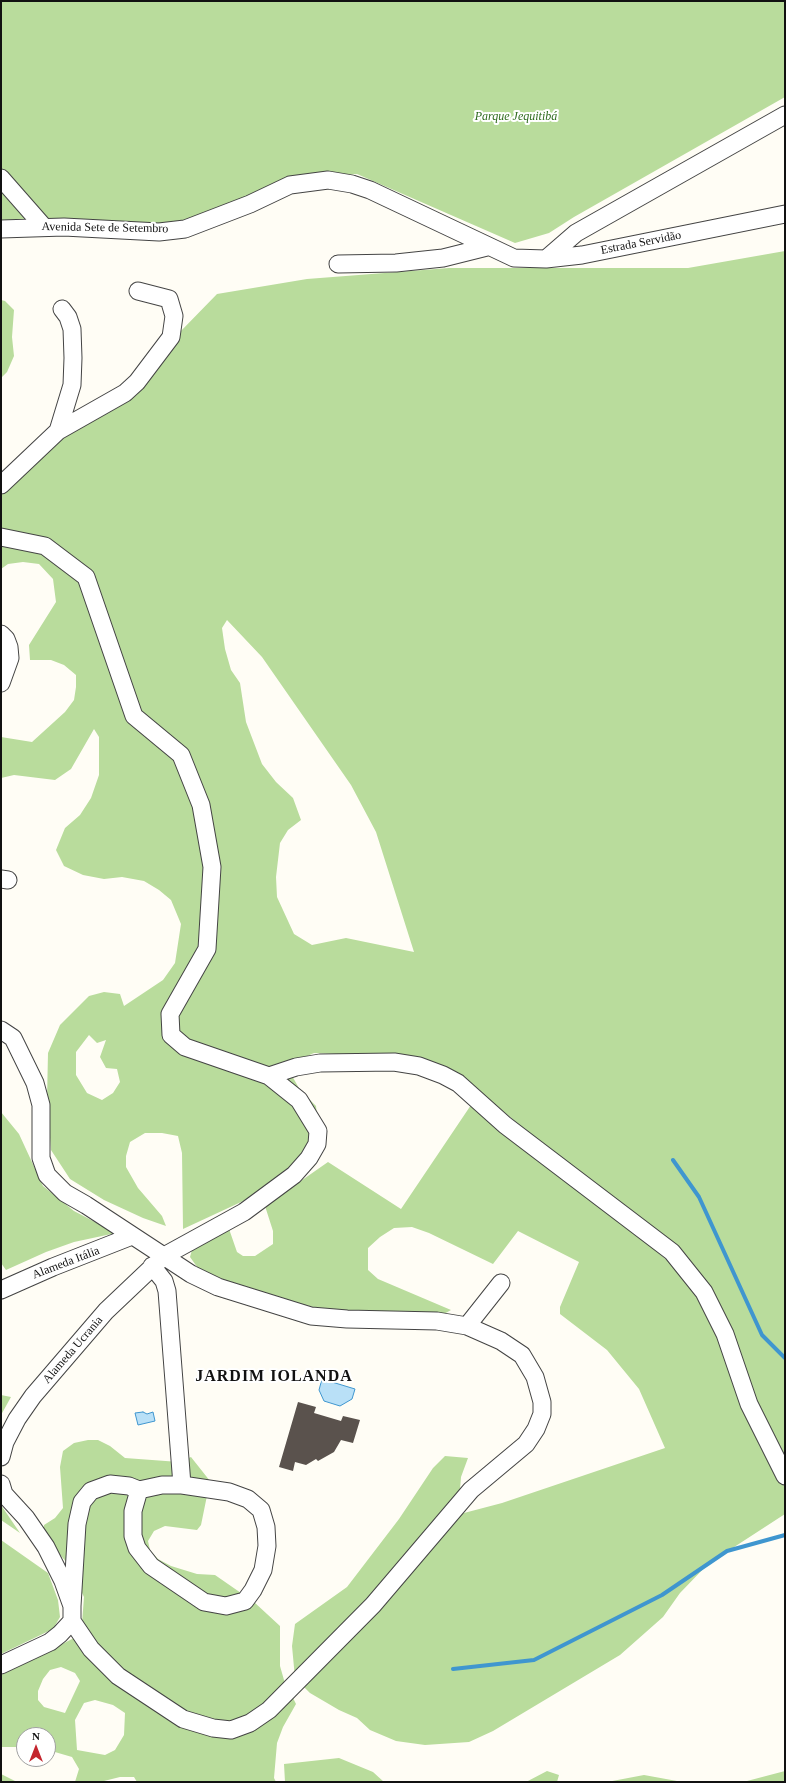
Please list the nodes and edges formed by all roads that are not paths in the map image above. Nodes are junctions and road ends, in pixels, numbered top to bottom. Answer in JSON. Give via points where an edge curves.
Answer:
{"nodes":[{"id":1,"x":785,"y":115,"type":"edge"},
{"id":2,"x":1,"y":178,"type":"edge"},
{"id":3,"x":785,"y":214,"type":"edge"},
{"id":4,"x":44,"y":227,"type":"junction"},
{"id":5,"x":1,"y":229,"type":"edge"},
{"id":6,"x":492,"y":249,"type":"junction"},
{"id":7,"x":546,"y":259,"type":"junction"},
{"id":8,"x":338,"y":264,"type":"dead end"},
{"id":9,"x":138,"y":291,"type":"dead end"},
{"id":10,"x":62,"y":309,"type":"dead end"},
{"id":11,"x":58,"y":431,"type":"junction"},
{"id":12,"x":1,"y":485,"type":"edge"},
{"id":13,"x":1,"y":537,"type":"edge"},
{"id":14,"x":1,"y":634,"type":"edge"},
{"id":15,"x":1,"y":683,"type":"edge"},
{"id":16,"x":1,"y":1030,"type":"edge"},
{"id":17,"x":269,"y":1076,"type":"junction"},
{"id":18,"x":132,"y":1236,"type":"junction"},
{"id":19,"x":158,"y":1261,"type":"junction"},
{"id":20,"x":501,"y":1282,"type":"dead end"},
{"id":21,"x":1,"y":1290,"type":"edge"},
{"id":22,"x":467,"y":1326,"type":"junction"},
{"id":23,"x":2,"y":1447,"type":"edge"},
{"id":24,"x":785,"y":1476,"type":"edge"},
{"id":25,"x":1,"y":1484,"type":"edge"},
{"id":26,"x":182,"y":1485,"type":"junction"},
{"id":27,"x":139,"y":1490,"type":"junction"},
{"id":28,"x":72,"y":1614,"type":"junction"},
{"id":29,"x":1,"y":1666,"type":"edge"}],
"edges":[{"from":1,"to":7,"type":"street","via":[[576,233]]},
{"from":2,"to":4,"type":"street"},
{"from":3,"to":7,"type":"street","name":"Estrada Servidão","via":[[621,248]]},
{"from":4,"to":5,"type":"street","name":"Avenida Sete de Setembro"},
{"from":4,"to":6,"type":"street","name":"Avenida Sete de Setembro","via":[[159,232],[185,229],[250,204],[290,185],[328,180],[370,190]]},
{"from":6,"to":7,"type":"street","name":"Estrada Servidão","via":[[514,258]]},
{"from":6,"to":8,"type":"street","via":[[396,263]]},
{"from":9,"to":11,"type":"street","via":[[169,299],[174,316],[171,337],[137,382],[125,393]]},
{"from":10,"to":11,"type":"street","via":[[72,329],[73,358],[72,385]]},
{"from":11,"to":12,"type":"street"},
{"from":13,"to":17,"type":"street","via":[[45,546],[86,576],[134,716],[181,755],[201,805],[212,867],[207,949],[170,1014],[171,1035],[185,1047]]},
{"from":14,"to":15,"type":"street","via":[[8,643],[10,658]]},
{"from":16,"to":18,"type":"street","via":[[13,1038],[36,1084],[41,1106],[40,1158],[47,1175],[65,1193]]},
{"from":17,"to":19,"type":"street","via":[[299,1100],[318,1131],[317,1144],[309,1158],[294,1175],[244,1212]]},
{"from":17,"to":24,"type":"street","via":[[296,1067],[320,1063],[394,1062],[419,1066],[458,1083],[505,1125],[672,1252],[704,1292],[725,1334],[749,1404]]},
{"from":18,"to":19,"type":"street"},
{"from":18,"to":21,"type":"street","name":"Alameda Itália"},
{"from":19,"to":22,"type":"street","via":[[218,1287],[311,1316],[437,1321]]},
{"from":19,"to":23,"type":"street","name":"Alameda Ucrania","via":[[106,1311],[33,1396]]},
{"from":19,"to":26,"type":"street","via":[[166,1291]]},
{"from":20,"to":22,"type":"street"},
{"from":22,"to":28,"type":"street","via":[[501,1341],[522,1355],[535,1377],[542,1402],[542,1414],[536,1429],[526,1444],[471,1490],[373,1605],[269,1710],[250,1723],[231,1730],[213,1728],[183,1719],[118,1676],[91,1649]]},
{"from":25,"to":28,"type":"street","via":[[4,1494],[26,1518],[46,1547],[63,1581]]},
{"from":26,"to":27,"type":"street","via":[[162,1485]]},
{"from":26,"to":27,"type":"street","via":[[229,1492],[248,1499],[261,1510],[266,1527],[267,1546],[263,1570],[246,1600],[226,1606],[204,1602],[150,1566],[137,1548],[134,1536],[134,1511]]},
{"from":27,"to":28,"type":"street","via":[[110,1484],[91,1491],[82,1502],[77,1524]]},
{"from":28,"to":29,"type":"street","via":[[50,1642]]}]}
